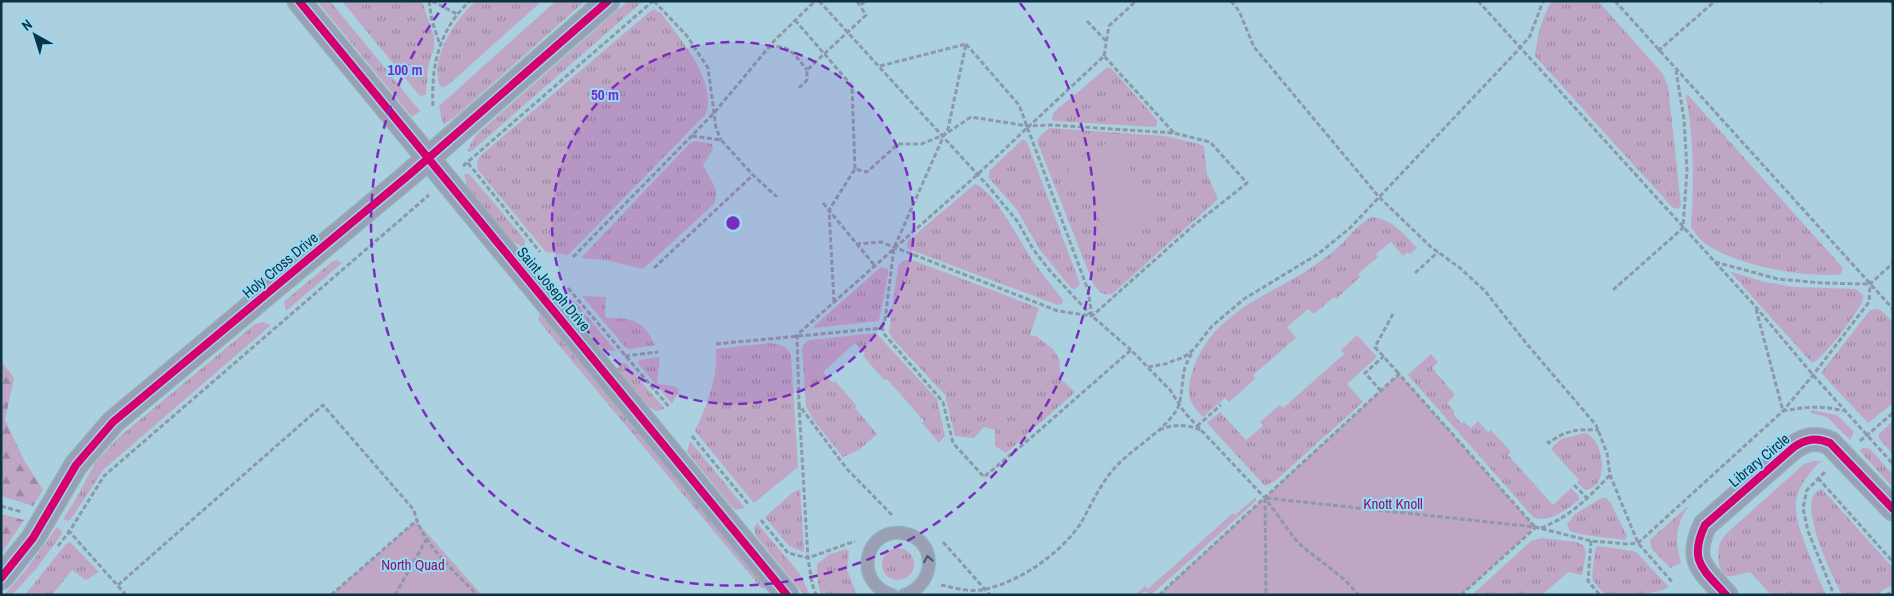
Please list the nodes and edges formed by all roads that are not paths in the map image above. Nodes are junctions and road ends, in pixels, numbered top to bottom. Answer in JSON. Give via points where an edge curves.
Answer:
{"nodes":[{"id":1,"x":299,"y":1,"type":"edge"},
{"id":2,"x":608,"y":1,"type":"edge"},
{"id":3,"x":427,"y":159,"type":"junction"},
{"id":4,"x":1893,"y":509,"type":"edge"},
{"id":5,"x":1,"y":578,"type":"edge"},
{"id":6,"x":787,"y":595,"type":"edge"},
{"id":7,"x":892,"y":595,"type":"edge"},
{"id":8,"x":904,"y":595,"type":"edge"},
{"id":9,"x":1726,"y":595,"type":"edge"}],
"edges":[{"from":1,"to":3,"type":"street","name":"Saint Joseph Drive"},
{"from":2,"to":3,"type":"street","name":"Holy Cross Drive"},
{"from":3,"to":5,"type":"street","name":"Holy Cross Drive","via":[[113,422],[76,466],[33,538]]},
{"from":3,"to":6,"type":"street","name":"Saint Joseph Drive"},
{"from":4,"to":9,"type":"street","name":"Library Circle","via":[[1830,443],[1820,439],[1801,442],[1705,525],[1699,538],[1698,559]]},
{"from":8,"to":7,"type":"lane","one_way":true,"via":[[912,593],[926,579],[929,559],[920,542],[902,533],[883,537],[875,543],[867,560],[876,586]]}]}
